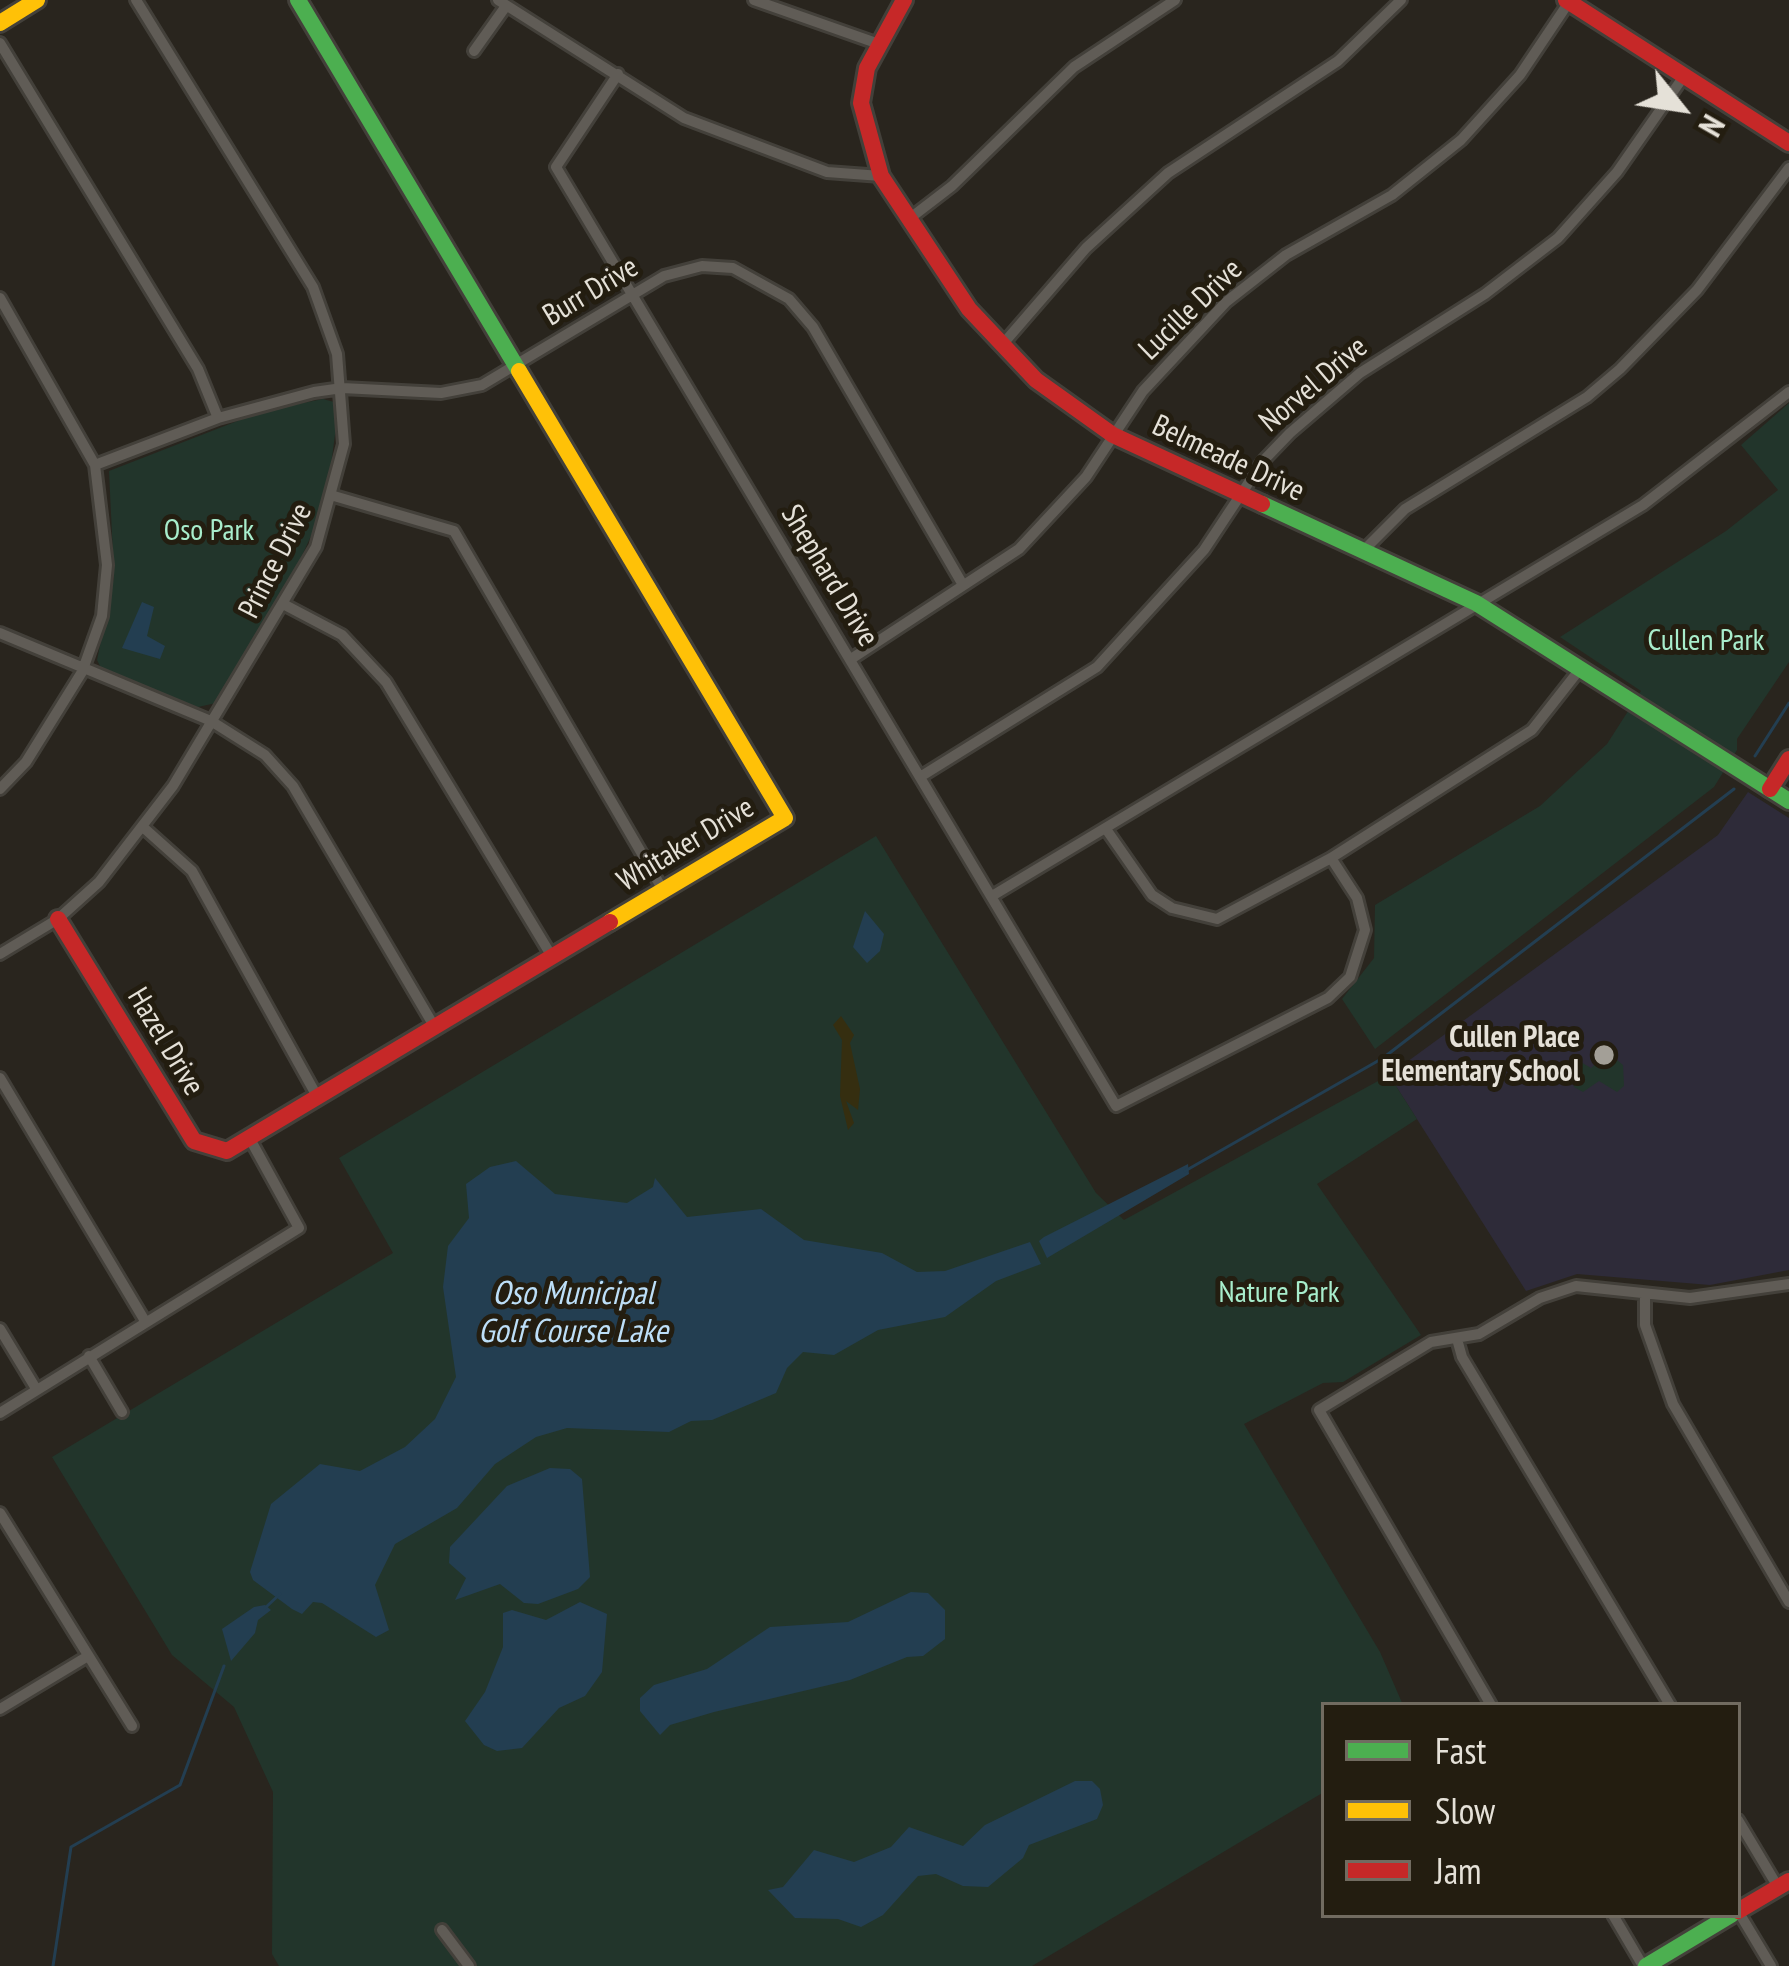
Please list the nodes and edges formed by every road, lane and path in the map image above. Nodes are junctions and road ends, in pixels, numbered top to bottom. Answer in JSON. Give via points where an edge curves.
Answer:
{"nodes":[{"id":1,"x":37,"y":0,"type":"edge"},
{"id":2,"x":136,"y":0,"type":"edge"},
{"id":3,"x":298,"y":0,"type":"edge"},
{"id":4,"x":754,"y":0,"type":"edge"},
{"id":5,"x":904,"y":0,"type":"edge"},
{"id":6,"x":1175,"y":0,"type":"edge"},
{"id":7,"x":1401,"y":0,"type":"edge"},
{"id":8,"x":1567,"y":1,"type":"edge"},
{"id":9,"x":502,"y":3,"type":"edge"},
{"id":10,"x":0,"y":23,"type":"edge"},
{"id":11,"x":0,"y":43,"type":"edge"},
{"id":12,"x":879,"y":44,"type":"junction"},
{"id":13,"x":474,"y":51,"type":"dead end"},
{"id":14,"x":618,"y":74,"type":"junction"},
{"id":15,"x":1684,"y":76,"type":"junction"},
{"id":16,"x":1789,"y":142,"type":"edge"},
{"id":17,"x":1789,"y":168,"type":"edge"},
{"id":18,"x":880,"y":176,"type":"junction"},
{"id":19,"x":909,"y":219,"type":"junction"},
{"id":20,"x":632,"y":294,"type":"junction"},
{"id":21,"x":0,"y":298,"type":"edge"},
{"id":22,"x":1002,"y":345,"type":"junction"},
{"id":23,"x":517,"y":366,"type":"junction"},
{"id":24,"x":342,"y":388,"type":"junction"},
{"id":25,"x":1789,"y":392,"type":"edge"},
{"id":26,"x":218,"y":418,"type":"junction"},
{"id":27,"x":1113,"y":435,"type":"junction"},
{"id":28,"x":95,"y":465,"type":"junction"},
{"id":29,"x":334,"y":496,"type":"junction"},
{"id":30,"x":1237,"y":497,"type":"junction"},
{"id":31,"x":1364,"y":550,"type":"junction"},
{"id":32,"x":963,"y":585,"type":"junction"},
{"id":33,"x":1475,"y":603,"type":"junction"},
{"id":34,"x":285,"y":605,"type":"junction"},
{"id":35,"x":0,"y":633,"type":"edge"},
{"id":36,"x":851,"y":659,"type":"junction"},
{"id":37,"x":1580,"y":670,"type":"junction"},
{"id":38,"x":82,"y":672,"type":"junction"},
{"id":39,"x":211,"y":721,"type":"junction"},
{"id":40,"x":1789,"y":759,"type":"edge"},
{"id":41,"x":920,"y":777,"type":"junction"},
{"id":42,"x":0,"y":789,"type":"edge"},
{"id":43,"x":1770,"y":789,"type":"junction"},
{"id":44,"x":1789,"y":801,"type":"edge"},
{"id":45,"x":143,"y":828,"type":"junction"},
{"id":46,"x":1106,"y":829,"type":"junction"},
{"id":47,"x":1331,"y":858,"type":"junction"},
{"id":48,"x":663,"y":890,"type":"junction"},
{"id":49,"x":992,"y":896,"type":"junction"},
{"id":50,"x":58,"y":919,"type":"junction"},
{"id":51,"x":0,"y":954,"type":"edge"},
{"id":52,"x":551,"y":955,"type":"junction"},
{"id":53,"x":434,"y":1026,"type":"junction"},
{"id":54,"x":0,"y":1078,"type":"edge"},
{"id":55,"x":318,"y":1097,"type":"junction"},
{"id":56,"x":250,"y":1139,"type":"junction"},
{"id":57,"x":1789,"y":1285,"type":"edge"},
{"id":58,"x":1645,"y":1294,"type":"junction"},
{"id":59,"x":145,"y":1321,"type":"junction"},
{"id":60,"x":0,"y":1329,"type":"edge"},
{"id":61,"x":1457,"y":1339,"type":"junction"},
{"id":62,"x":89,"y":1356,"type":"junction"},
{"id":63,"x":35,"y":1388,"type":"junction"},
{"id":64,"x":122,"y":1412,"type":"dead end"},
{"id":65,"x":0,"y":1413,"type":"edge"},
{"id":66,"x":0,"y":1513,"type":"edge"},
{"id":67,"x":12,"y":1534,"type":"junction"},
{"id":68,"x":0,"y":1543,"type":"edge"},
{"id":69,"x":1789,"y":1602,"type":"edge"},
{"id":70,"x":88,"y":1656,"type":"junction"},
{"id":71,"x":1489,"y":1702,"type":"edge"},
{"id":72,"x":1668,"y":1702,"type":"edge"},
{"id":73,"x":0,"y":1709,"type":"edge"},
{"id":74,"x":132,"y":1726,"type":"dead end"},
{"id":75,"x":1741,"y":1824,"type":"edge"},
{"id":76,"x":1784,"y":1884,"type":"edge"},
{"id":77,"x":1741,"y":1909,"type":"edge"},
{"id":78,"x":1615,"y":1918,"type":"edge"},
{"id":79,"x":1726,"y":1918,"type":"edge"},
{"id":80,"x":1740,"y":1918,"type":"edge"},
{"id":81,"x":442,"y":1930,"type":"dead end"},
{"id":82,"x":469,"y":1966,"type":"edge"},
{"id":83,"x":1644,"y":1966,"type":"edge"},
{"id":84,"x":1771,"y":1966,"type":"edge"}],
"edges":[{"from":1,"to":10,"type":"street"},
{"from":2,"to":24,"type":"street","name":"Prince Drive","via":[[313,287]]},
{"from":3,"to":23,"type":"street","name":"Whitaker Drive"},
{"from":4,"to":12,"type":"street"},
{"from":5,"to":12,"type":"street","name":"Belmeade Drive"},
{"from":6,"to":19,"type":"street","via":[[1074,67]]},
{"from":7,"to":22,"type":"street","via":[[1338,61],[1168,173],[1086,248]]},
{"from":8,"to":15,"type":"street"},
{"from":8,"to":27,"type":"street","name":"Lucille Drive","via":[[1520,75],[1461,140],[1392,195],[1286,255],[1226,302]]},
{"from":9,"to":13,"type":"street"},
{"from":9,"to":14,"type":"street"},
{"from":11,"to":26,"type":"street","via":[[198,369]]},
{"from":12,"to":18,"type":"street","name":"Belmeade Drive","via":[[861,103]]},
{"from":14,"to":18,"type":"street","via":[[736,141],[827,172]]},
{"from":14,"to":20,"type":"street","name":"Shephard Drive","via":[[556,167]]},
{"from":15,"to":16,"type":"street"},
{"from":15,"to":30,"type":"street","name":"Norvel Drive","via":[[1617,172],[1558,238],[1324,401]]},
{"from":17,"to":31,"type":"street","via":[[1732,248],[1637,353],[1587,397],[1405,509]]},
{"from":18,"to":19,"type":"street","name":"Belmeade Drive"},
{"from":19,"to":22,"type":"street","name":"Belmeade Drive"},
{"from":20,"to":23,"type":"street","name":"Burr Drive"},
{"from":20,"to":32,"type":"street","name":"Burr Drive","via":[[702,266],[753,275],[789,299]]},
{"from":20,"to":36,"type":"street","name":"Shephard Drive"},
{"from":21,"to":28,"type":"street"},
{"from":22,"to":27,"type":"street","name":"Belmeade Drive"},
{"from":23,"to":24,"type":"street","name":"Burr Drive","via":[[463,391]]},
{"from":23,"to":48,"type":"street","name":"Whitaker Drive","via":[[784,818]]},
{"from":24,"to":26,"type":"street","name":"Burr Drive"},
{"from":24,"to":29,"type":"street","name":"Prince Drive","via":[[344,443]]},
{"from":25,"to":33,"type":"street","via":[[1643,506]]},
{"from":26,"to":28,"type":"street","name":"Burr Drive"},
{"from":27,"to":30,"type":"street","name":"Belmeade Drive"},
{"from":27,"to":32,"type":"street","name":"Lucille Drive","via":[[1019,550]]},
{"from":28,"to":38,"type":"street","via":[[107,565],[102,616]]},
{"from":29,"to":34,"type":"street","name":"Prince Drive"},
{"from":29,"to":48,"type":"street","via":[[454,531]]},
{"from":30,"to":31,"type":"street","name":"Belmeade Drive"},
{"from":30,"to":41,"type":"street","name":"Norvel Drive","via":[[1204,550],[1097,667]]},
{"from":31,"to":33,"type":"street","name":"Belmeade Drive"},
{"from":32,"to":36,"type":"street","name":"Lucille Drive"},
{"from":33,"to":37,"type":"street","name":"Belmeade Drive"},
{"from":33,"to":46,"type":"street"},
{"from":34,"to":39,"type":"street","name":"Prince Drive"},
{"from":34,"to":52,"type":"street","via":[[341,634],[386,682]]},
{"from":35,"to":38,"type":"street"},
{"from":36,"to":41,"type":"street","name":"Shephard Drive"},
{"from":37,"to":43,"type":"street","name":"Belmeade Drive"},
{"from":37,"to":47,"type":"street","via":[[1532,730]]},
{"from":38,"to":39,"type":"street"},
{"from":38,"to":42,"type":"street"},
{"from":39,"to":45,"type":"street","name":"Prince Drive"},
{"from":39,"to":53,"type":"street","via":[[265,755],[293,786]]},
{"from":40,"to":43,"type":"street"},
{"from":41,"to":49,"type":"street","name":"Shephard Drive"},
{"from":43,"to":44,"type":"street","name":"Belmeade Drive"},
{"from":45,"to":50,"type":"street","name":"Prince Drive"},
{"from":45,"to":55,"type":"street","via":[[192,871]]},
{"from":46,"to":47,"type":"street","via":[[1152,895],[1197,917],[1240,910]]},
{"from":46,"to":49,"type":"street"},
{"from":47,"to":49,"type":"street","name":"Shephard Drive","via":[[1358,898],[1365,930],[1350,977],[1328,998],[1116,1106]]},
{"from":48,"to":52,"type":"street","name":"Whitaker Drive"},
{"from":50,"to":51,"type":"street","name":"Prince Drive"},
{"from":50,"to":56,"type":"street","name":"Hazel Drive","via":[[194,1141],[227,1151]]},
{"from":52,"to":53,"type":"street","name":"Whitaker Drive"},
{"from":53,"to":55,"type":"street","name":"Whitaker Drive"},
{"from":54,"to":59,"type":"street"},
{"from":55,"to":56,"type":"street","name":"Whitaker Drive"},
{"from":56,"to":59,"type":"street","via":[[299,1228]]},
{"from":57,"to":58,"type":"street","via":[[1721,1298]]},
{"from":58,"to":61,"type":"street","via":[[1576,1286]]},
{"from":58,"to":69,"type":"street","via":[[1646,1325],[1673,1404]]},
{"from":59,"to":62,"type":"street"},
{"from":60,"to":63,"type":"street"},
{"from":61,"to":71,"type":"street","via":[[1431,1342],[1319,1410]]},
{"from":61,"to":72,"type":"street"},
{"from":62,"to":63,"type":"street"},
{"from":62,"to":64,"type":"street"},
{"from":63,"to":65,"type":"street"},
{"from":66,"to":67,"type":"street"},
{"from":67,"to":68,"type":"street"},
{"from":67,"to":70,"type":"street"},
{"from":70,"to":73,"type":"street"},
{"from":70,"to":74,"type":"street"},
{"from":75,"to":76,"type":"street"},
{"from":76,"to":77,"type":"street"},
{"from":78,"to":83,"type":"street"},
{"from":79,"to":83,"type":"street"},
{"from":80,"to":84,"type":"street"},
{"from":81,"to":82,"type":"street"}]}
